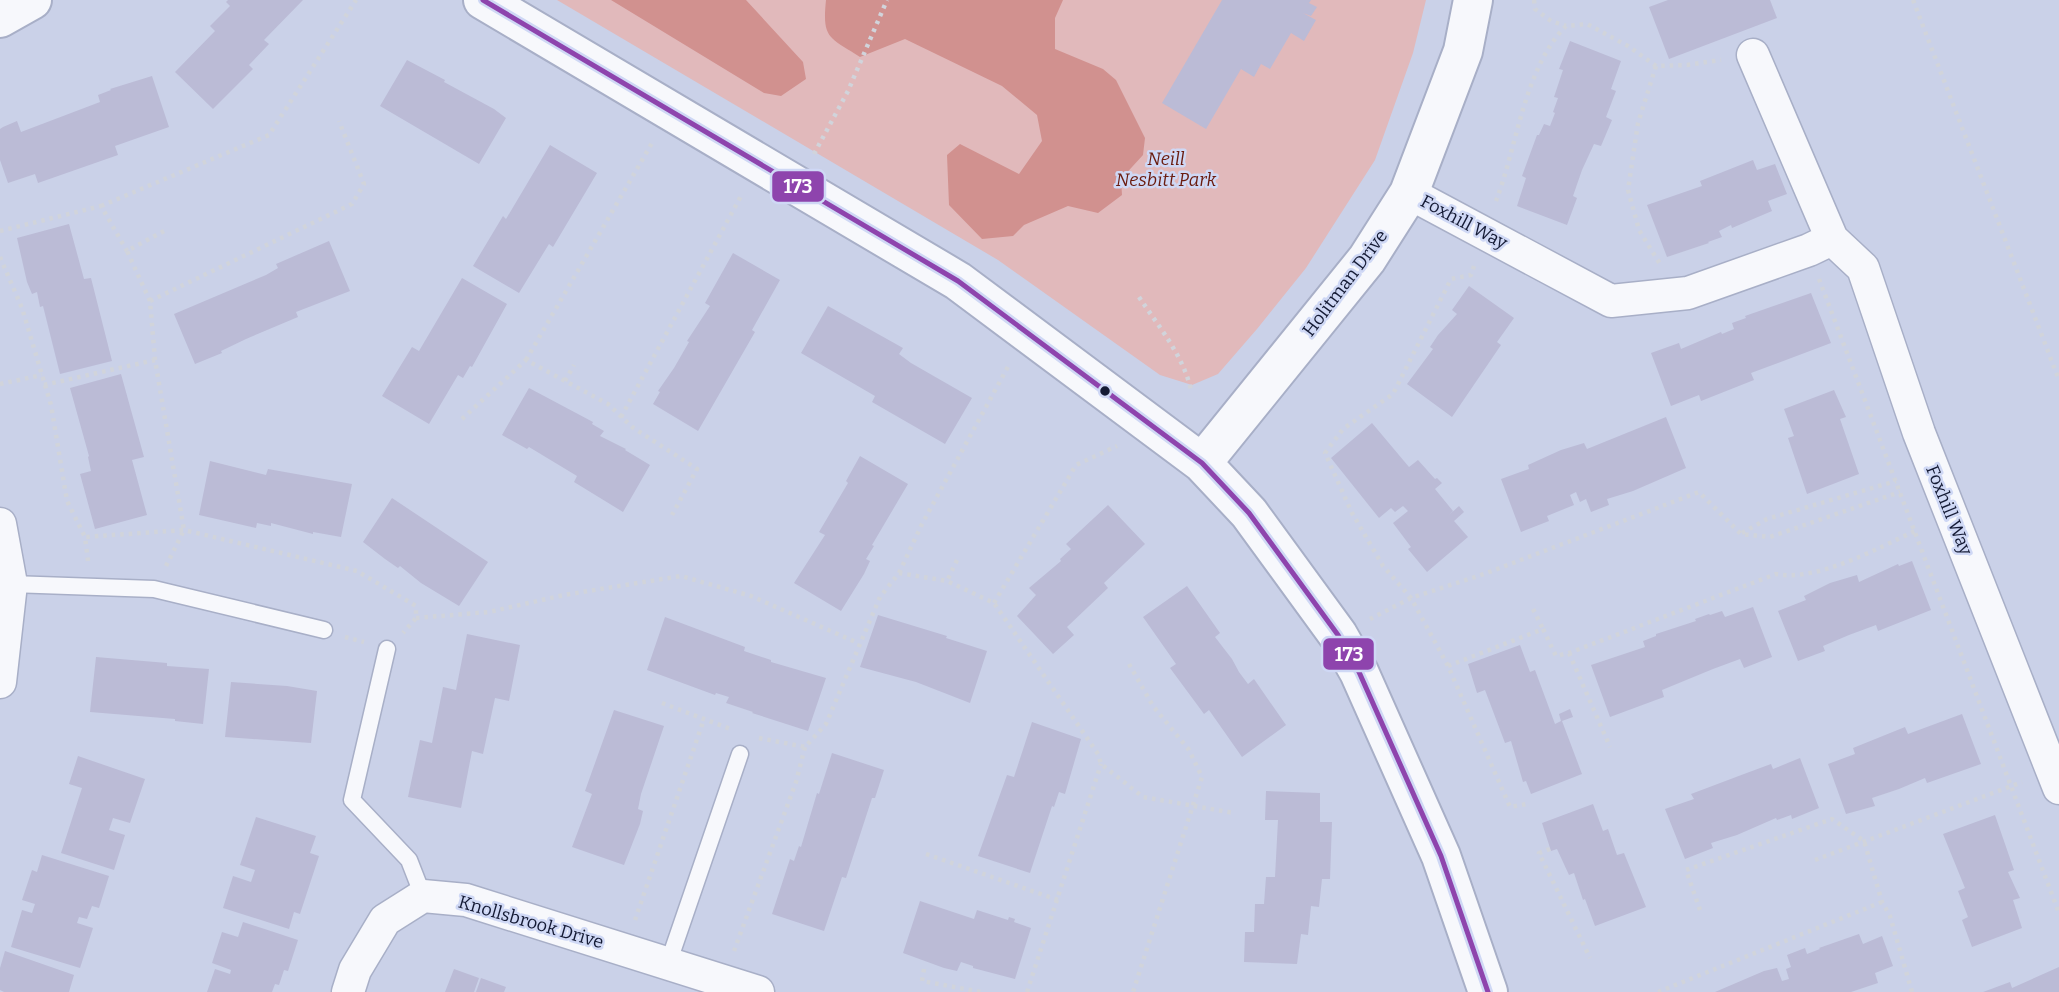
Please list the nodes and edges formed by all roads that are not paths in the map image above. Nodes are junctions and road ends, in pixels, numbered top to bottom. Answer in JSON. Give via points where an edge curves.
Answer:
{"nodes":[{"id":1,"x":32,"y":0,"type":"edge"},
{"id":2,"x":483,"y":0,"type":"edge"},
{"id":3,"x":1473,"y":0,"type":"edge"},
{"id":4,"x":0,"y":18,"type":"edge"},
{"id":5,"x":1754,"y":55,"type":"road end"},
{"id":6,"x":1409,"y":193,"type":"junction"},
{"id":7,"x":1821,"y":244,"type":"junction"},
{"id":8,"x":1202,"y":463,"type":"junction"},
{"id":9,"x":0,"y":524,"type":"edge"},
{"id":10,"x":11,"y":584,"type":"junction"},
{"id":11,"x":324,"y":631,"type":"road end"},
{"id":12,"x":387,"y":649,"type":"road end"},
{"id":13,"x":0,"y":682,"type":"edge"},
{"id":14,"x":740,"y":754,"type":"road end"},
{"id":15,"x":2056,"y":779,"type":"edge"},
{"id":16,"x":423,"y":896,"type":"junction"},
{"id":17,"x":668,"y":964,"type":"junction"},
{"id":18,"x":348,"y":992,"type":"edge"},
{"id":19,"x":758,"y":992,"type":"edge"},
{"id":20,"x":1488,"y":992,"type":"edge"}],
"edges":[{"from":1,"to":4,"type":"street"},
{"from":2,"to":8,"type":"street","via":[[958,281]]},
{"from":3,"to":6,"type":"street","name":"Holitman Drive","via":[[1463,51]]},
{"from":5,"to":7,"type":"street","name":"Foxhill Way"},
{"from":6,"to":7,"type":"street","name":"Foxhill Way","via":[[1611,301],[1688,293]]},
{"from":6,"to":8,"type":"street","name":"Holitman Drive","via":[[1367,259]]},
{"from":7,"to":15,"type":"street","name":"Foxhill Way","via":[[1863,268],[1919,433]]},
{"from":8,"to":20,"type":"street","via":[[1249,513],[1338,635],[1359,672],[1441,856]]},
{"from":9,"to":10,"type":"street"},
{"from":10,"to":11,"type":"lane","via":[[154,589]]},
{"from":10,"to":13,"type":"street"},
{"from":12,"to":16,"type":"lane","via":[[352,800],[409,860]]},
{"from":14,"to":17,"type":"lane"},
{"from":16,"to":17,"type":"street","name":"Knollsbrook Drive","via":[[466,900]]},
{"from":16,"to":18,"type":"street","via":[[385,920],[355,970]]},
{"from":17,"to":19,"type":"street","name":"Knollsbrook Drive"}]}
